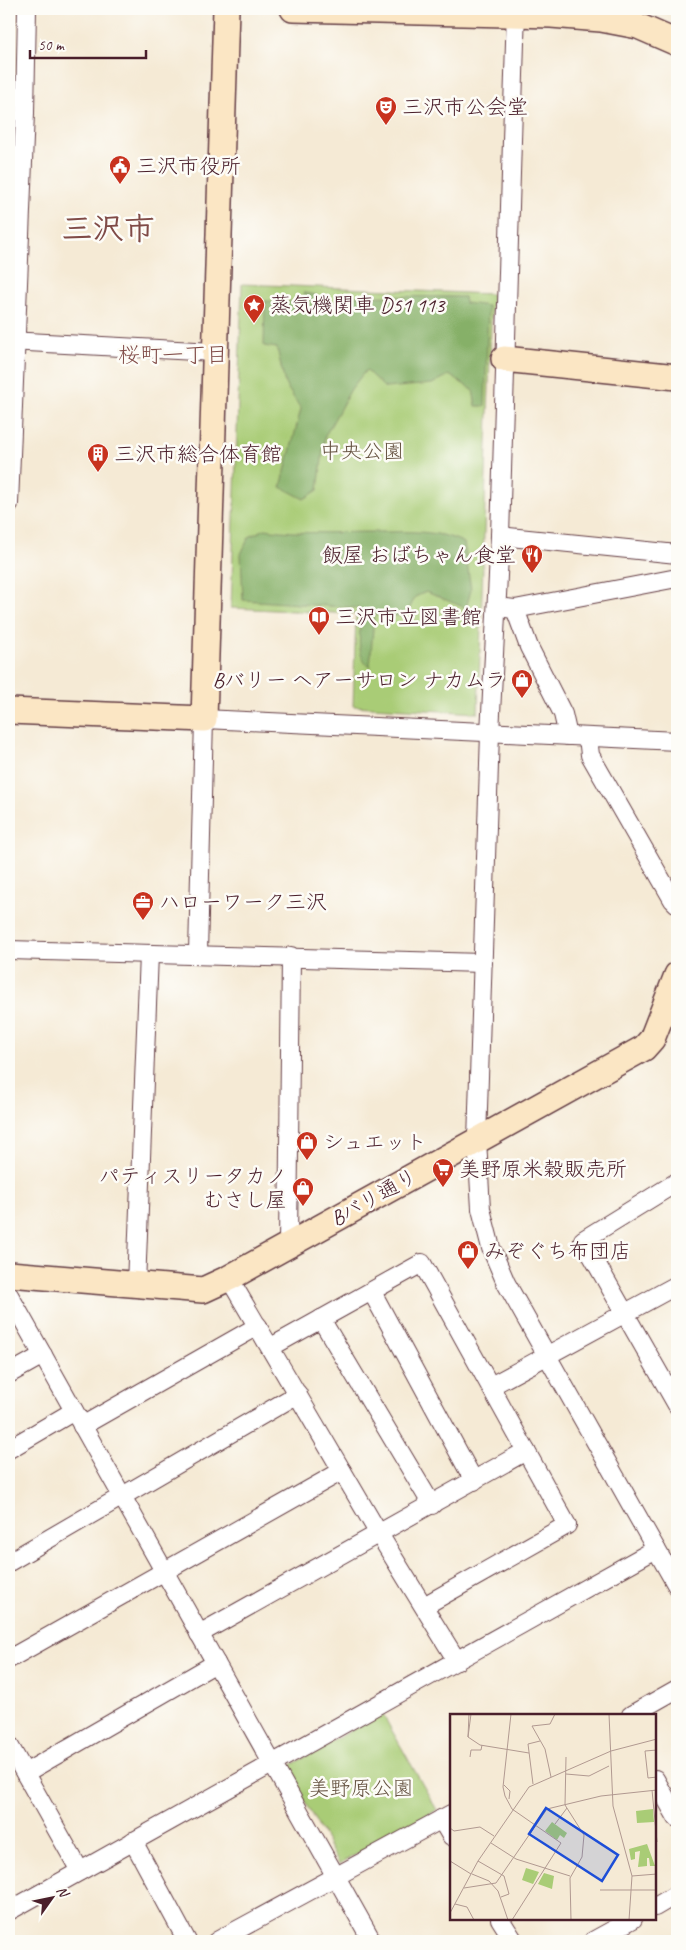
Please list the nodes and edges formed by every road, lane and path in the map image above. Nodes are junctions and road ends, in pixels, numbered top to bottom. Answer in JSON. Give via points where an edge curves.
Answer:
{"nodes":[{"id":1,"x":27,"y":9,"type":"edge"},
{"id":2,"x":226,"y":9,"type":"edge"},
{"id":3,"x":293,"y":9,"type":"edge"},
{"id":4,"x":516,"y":12,"type":"edge"},
{"id":5,"x":677,"y":43,"type":"edge"},
{"id":6,"x":16,"y":150,"type":"edge"},
{"id":7,"x":12,"y":341,"type":"edge"},
{"id":8,"x":214,"y":352,"type":"junction"},
{"id":9,"x":504,"y":359,"type":"junction"},
{"id":10,"x":677,"y":378,"type":"edge"},
{"id":11,"x":9,"y":494,"type":"edge"},
{"id":12,"x":9,"y":504,"type":"edge"},
{"id":13,"x":500,"y":536,"type":"junction"},
{"id":14,"x":677,"y":554,"type":"edge"},
{"id":15,"x":677,"y":578,"type":"edge"},
{"id":16,"x":497,"y":607,"type":"junction"},
{"id":17,"x":515,"y":609,"type":"junction"},
{"id":18,"x":9,"y":711,"type":"edge"},
{"id":19,"x":204,"y":719,"type":"junction"},
{"id":20,"x":490,"y":733,"type":"junction"},
{"id":21,"x":568,"y":736,"type":"junction"},
{"id":22,"x":588,"y":737,"type":"junction"},
{"id":23,"x":677,"y":741,"type":"edge"},
{"id":24,"x":677,"y":904,"type":"edge"},
{"id":25,"x":9,"y":950,"type":"edge"},
{"id":26,"x":198,"y":953,"type":"junction"},
{"id":27,"x":149,"y":954,"type":"junction"},
{"id":28,"x":291,"y":956,"type":"junction"},
{"id":29,"x":483,"y":963,"type":"junction"},
{"id":30,"x":677,"y":975,"type":"edge"},
{"id":31,"x":476,"y":1140,"type":"junction"},
{"id":32,"x":677,"y":1182,"type":"edge"},
{"id":33,"x":288,"y":1245,"type":"junction"},
{"id":34,"x":9,"y":1274,"type":"edge"},
{"id":35,"x":229,"y":1278,"type":"junction"},
{"id":36,"x":136,"y":1284,"type":"junction"},
{"id":37,"x":677,"y":1285,"type":"edge"},
{"id":38,"x":372,"y":1292,"type":"junction"},
{"id":39,"x":9,"y":1295,"type":"edge"},
{"id":40,"x":625,"y":1312,"type":"junction"},
{"id":41,"x":321,"y":1319,"type":"junction"},
{"id":42,"x":258,"y":1326,"type":"junction"},
{"id":43,"x":271,"y":1347,"type":"junction"},
{"id":44,"x":546,"y":1354,"type":"junction"},
{"id":45,"x":43,"y":1355,"type":"junction"},
{"id":46,"x":9,"y":1374,"type":"edge"},
{"id":47,"x":670,"y":1374,"type":"edge"},
{"id":48,"x":492,"y":1386,"type":"junction"},
{"id":49,"x":298,"y":1394,"type":"junction"},
{"id":50,"x":677,"y":1404,"type":"edge"},
{"id":51,"x":78,"y":1418,"type":"junction"},
{"id":52,"x":9,"y":1448,"type":"edge"},
{"id":53,"x":526,"y":1450,"type":"junction"},
{"id":54,"x":342,"y":1471,"type":"junction"},
{"id":55,"x":474,"y":1481,"type":"junction"},
{"id":56,"x":123,"y":1497,"type":"junction"},
{"id":57,"x":432,"y":1505,"type":"junction"},
{"id":58,"x":379,"y":1534,"type":"junction"},
{"id":59,"x":656,"y":1549,"type":"junction"},
{"id":60,"x":9,"y":1562,"type":"edge"},
{"id":61,"x":165,"y":1572,"type":"junction"},
{"id":62,"x":677,"y":1586,"type":"edge"},
{"id":63,"x":424,"y":1606,"type":"junction"},
{"id":64,"x":199,"y":1634,"type":"junction"},
{"id":65,"x":9,"y":1659,"type":"edge"},
{"id":66,"x":457,"y":1661,"type":"junction"},
{"id":67,"x":216,"y":1663,"type":"junction"},
{"id":68,"x":677,"y":1689,"type":"edge"},
{"id":69,"x":633,"y":1714,"type":"edge"},
{"id":70,"x":9,"y":1745,"type":"edge"},
{"id":71,"x":273,"y":1764,"type":"junction"},
{"id":72,"x":25,"y":1773,"type":"junction"},
{"id":73,"x":656,"y":1781,"type":"edge"},
{"id":74,"x":446,"y":1817,"type":"edge"},
{"id":75,"x":677,"y":1818,"type":"edge"},
{"id":76,"x":450,"y":1832,"type":"edge"},
{"id":77,"x":133,"y":1841,"type":"junction"},
{"id":78,"x":80,"y":1871,"type":"junction"},
{"id":79,"x":336,"y":1877,"type":"junction"},
{"id":80,"x":677,"y":1894,"type":"edge"},
{"id":81,"x":656,"y":1906,"type":"edge"},
{"id":82,"x":9,"y":1911,"type":"edge"},
{"id":83,"x":501,"y":1920,"type":"edge"},
{"id":84,"x":625,"y":1921,"type":"edge"},
{"id":85,"x":187,"y":1941,"type":"edge"},
{"id":86,"x":217,"y":1941,"type":"edge"},
{"id":87,"x":372,"y":1941,"type":"edge"},
{"id":88,"x":514,"y":1941,"type":"edge"},
{"id":89,"x":593,"y":1941,"type":"edge"}],
"edges":[{"from":1,"to":6,"type":"street"},
{"from":2,"to":8,"type":"street"},
{"from":3,"to":4,"type":"street"},
{"from":4,"to":5,"type":"street","via":[[601,19],[638,26]]},
{"from":4,"to":9,"type":"street"},
{"from":6,"to":7,"type":"street"},
{"from":7,"to":8,"type":"street"},
{"from":7,"to":11,"type":"street"},
{"from":8,"to":19,"type":"street"},
{"from":9,"to":10,"type":"street"},
{"from":9,"to":13,"type":"street"},
{"from":11,"to":12,"type":"street"},
{"from":13,"to":14,"type":"street"},
{"from":13,"to":16,"type":"street"},
{"from":15,"to":17,"type":"street"},
{"from":16,"to":17,"type":"street"},
{"from":16,"to":20,"type":"street"},
{"from":17,"to":21,"type":"street","via":[[529,647],[563,714]]},
{"from":18,"to":19,"type":"street"},
{"from":19,"to":20,"type":"street"},
{"from":19,"to":26,"type":"street"},
{"from":20,"to":21,"type":"street"},
{"from":20,"to":29,"type":"street"},
{"from":21,"to":22,"type":"street"},
{"from":22,"to":23,"type":"street"},
{"from":22,"to":24,"type":"street","via":[[590,755]]},
{"from":25,"to":27,"type":"street"},
{"from":26,"to":27,"type":"street"},
{"from":26,"to":28,"type":"street"},
{"from":27,"to":36,"type":"street"},
{"from":28,"to":29,"type":"street"},
{"from":28,"to":33,"type":"street"},
{"from":29,"to":31,"type":"street"},
{"from":30,"to":31,"type":"street","name":"Bバリ通り","via":[[652,1039],[644,1048]]},
{"from":31,"to":33,"type":"street","name":"Bバリ通り"},
{"from":31,"to":44,"type":"street","via":[[481,1209],[491,1248],[506,1284]]},
{"from":32,"to":40,"type":"street","via":[[583,1240]]},
{"from":33,"to":35,"type":"street","name":"Bバリ通り"},
{"from":34,"to":36,"type":"street","name":"Bバリ通り"},
{"from":35,"to":36,"type":"street","name":"Bバリ通り","via":[[203,1290]]},
{"from":35,"to":42,"type":"street"},
{"from":37,"to":40,"type":"street"},
{"from":38,"to":41,"type":"street"},
{"from":38,"to":48,"type":"street","via":[[422,1263]]},
{"from":38,"to":55,"type":"street"},
{"from":39,"to":45,"type":"street"},
{"from":40,"to":44,"type":"street"},
{"from":40,"to":47,"type":"street"},
{"from":41,"to":43,"type":"street"},
{"from":41,"to":57,"type":"street"},
{"from":42,"to":43,"type":"street"},
{"from":42,"to":51,"type":"street"},
{"from":43,"to":49,"type":"street"},
{"from":44,"to":48,"type":"street"},
{"from":44,"to":59,"type":"street"},
{"from":45,"to":46,"type":"street"},
{"from":45,"to":51,"type":"street"},
{"from":47,"to":50,"type":"street"},
{"from":48,"to":53,"type":"street"},
{"from":49,"to":54,"type":"street"},
{"from":49,"to":56,"type":"street"},
{"from":51,"to":52,"type":"street"},
{"from":51,"to":56,"type":"street"},
{"from":53,"to":55,"type":"street"},
{"from":53,"to":63,"type":"street","via":[[567,1525]]},
{"from":54,"to":58,"type":"street"},
{"from":54,"to":61,"type":"street"},
{"from":55,"to":57,"type":"street"},
{"from":56,"to":60,"type":"street"},
{"from":56,"to":61,"type":"street"},
{"from":57,"to":58,"type":"street"},
{"from":58,"to":63,"type":"street"},
{"from":58,"to":64,"type":"street"},
{"from":59,"to":62,"type":"street"},
{"from":59,"to":66,"type":"street"},
{"from":61,"to":64,"type":"street"},
{"from":61,"to":65,"type":"street"},
{"from":63,"to":66,"type":"street"},
{"from":64,"to":67,"type":"street"},
{"from":66,"to":71,"type":"street"},
{"from":67,"to":71,"type":"street"},
{"from":67,"to":72,"type":"street"},
{"from":68,"to":69,"type":"street"},
{"from":70,"to":72,"type":"street"},
{"from":71,"to":77,"type":"street"},
{"from":71,"to":79,"type":"street"},
{"from":72,"to":78,"type":"street"},
{"from":73,"to":75,"type":"street"},
{"from":74,"to":76,"type":"street"},
{"from":74,"to":79,"type":"street"},
{"from":77,"to":78,"type":"street"},
{"from":77,"to":85,"type":"street"},
{"from":78,"to":82,"type":"street"},
{"from":79,"to":86,"type":"street"},
{"from":79,"to":87,"type":"street"},
{"from":80,"to":81,"type":"street"},
{"from":83,"to":88,"type":"street"},
{"from":84,"to":89,"type":"street"}]}
